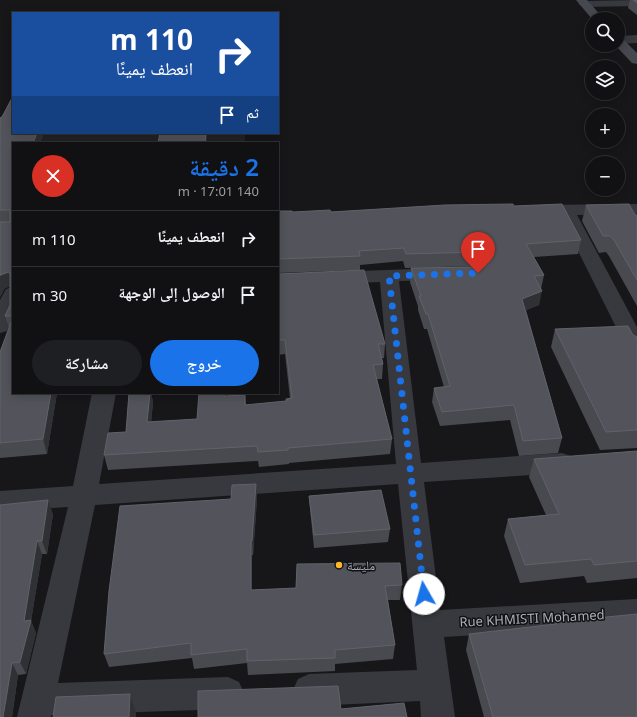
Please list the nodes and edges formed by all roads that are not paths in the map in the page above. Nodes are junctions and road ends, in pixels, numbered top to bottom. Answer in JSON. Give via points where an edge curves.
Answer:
{"nodes":[{"id":1,"x":583,"y":2,"type":"edge"},
{"id":2,"x":637,"y":3,"type":"edge"},
{"id":3,"x":592,"y":12,"type":"edge"},
{"id":4,"x":637,"y":39,"type":"edge"},
{"id":5,"x":625,"y":40,"type":"edge"},
{"id":6,"x":625,"y":47,"type":"edge"},
{"id":7,"x":637,"y":60,"type":"edge"},
{"id":8,"x":637,"y":209,"type":"edge"},
{"id":9,"x":566,"y":210,"type":"junction"},
{"id":10,"x":518,"y":211,"type":"edge"},
{"id":11,"x":456,"y":273,"type":"edge"},
{"id":12,"x":389,"y":276,"type":"junction"},
{"id":13,"x":279,"y":280,"type":"edge"},
{"id":14,"x":12,"y":296,"type":"edge"},
{"id":15,"x":0,"y":326,"type":"edge"},
{"id":16,"x":637,"y":347,"type":"edge"},
{"id":17,"x":104,"y":394,"type":"edge"},
{"id":18,"x":582,"y":462,"type":"edge"},
{"id":19,"x":410,"y":475,"type":"junction"},
{"id":20,"x":84,"y":495,"type":"junction"},
{"id":21,"x":0,"y":501,"type":"edge"},
{"id":22,"x":637,"y":612,"type":"edge"},
{"id":23,"x":427,"y":624,"type":"junction"},
{"id":24,"x":434,"y":685,"type":"junction"},
{"id":25,"x":36,"y":709,"type":"edge"},
{"id":26,"x":438,"y":717,"type":"edge"}],
"edges":[{"from":1,"to":2,"type":"street"},
{"from":1,"to":3,"type":"main road"},
{"from":4,"to":5,"type":"street"},
{"from":6,"to":7,"type":"main road"},
{"from":8,"to":9,"type":"street"},
{"from":9,"to":10,"type":"street"},
{"from":9,"to":16,"type":"street"},
{"from":11,"to":12,"type":"street"},
{"from":12,"to":13,"type":"street"},
{"from":12,"to":19,"type":"street"},
{"from":14,"to":15,"type":"street"},
{"from":17,"to":20,"type":"street"},
{"from":18,"to":19,"type":"street"},
{"from":19,"to":20,"type":"street"},
{"from":19,"to":23,"type":"street"},
{"from":20,"to":21,"type":"street"},
{"from":20,"to":25,"type":"street"},
{"from":22,"to":23,"type":"street","name":"Rue KHMISTI Mohamed"},
{"from":23,"to":24,"type":"street"},
{"from":24,"to":25,"type":"street","via":[[271,691]]},
{"from":24,"to":26,"type":"street"}]}
